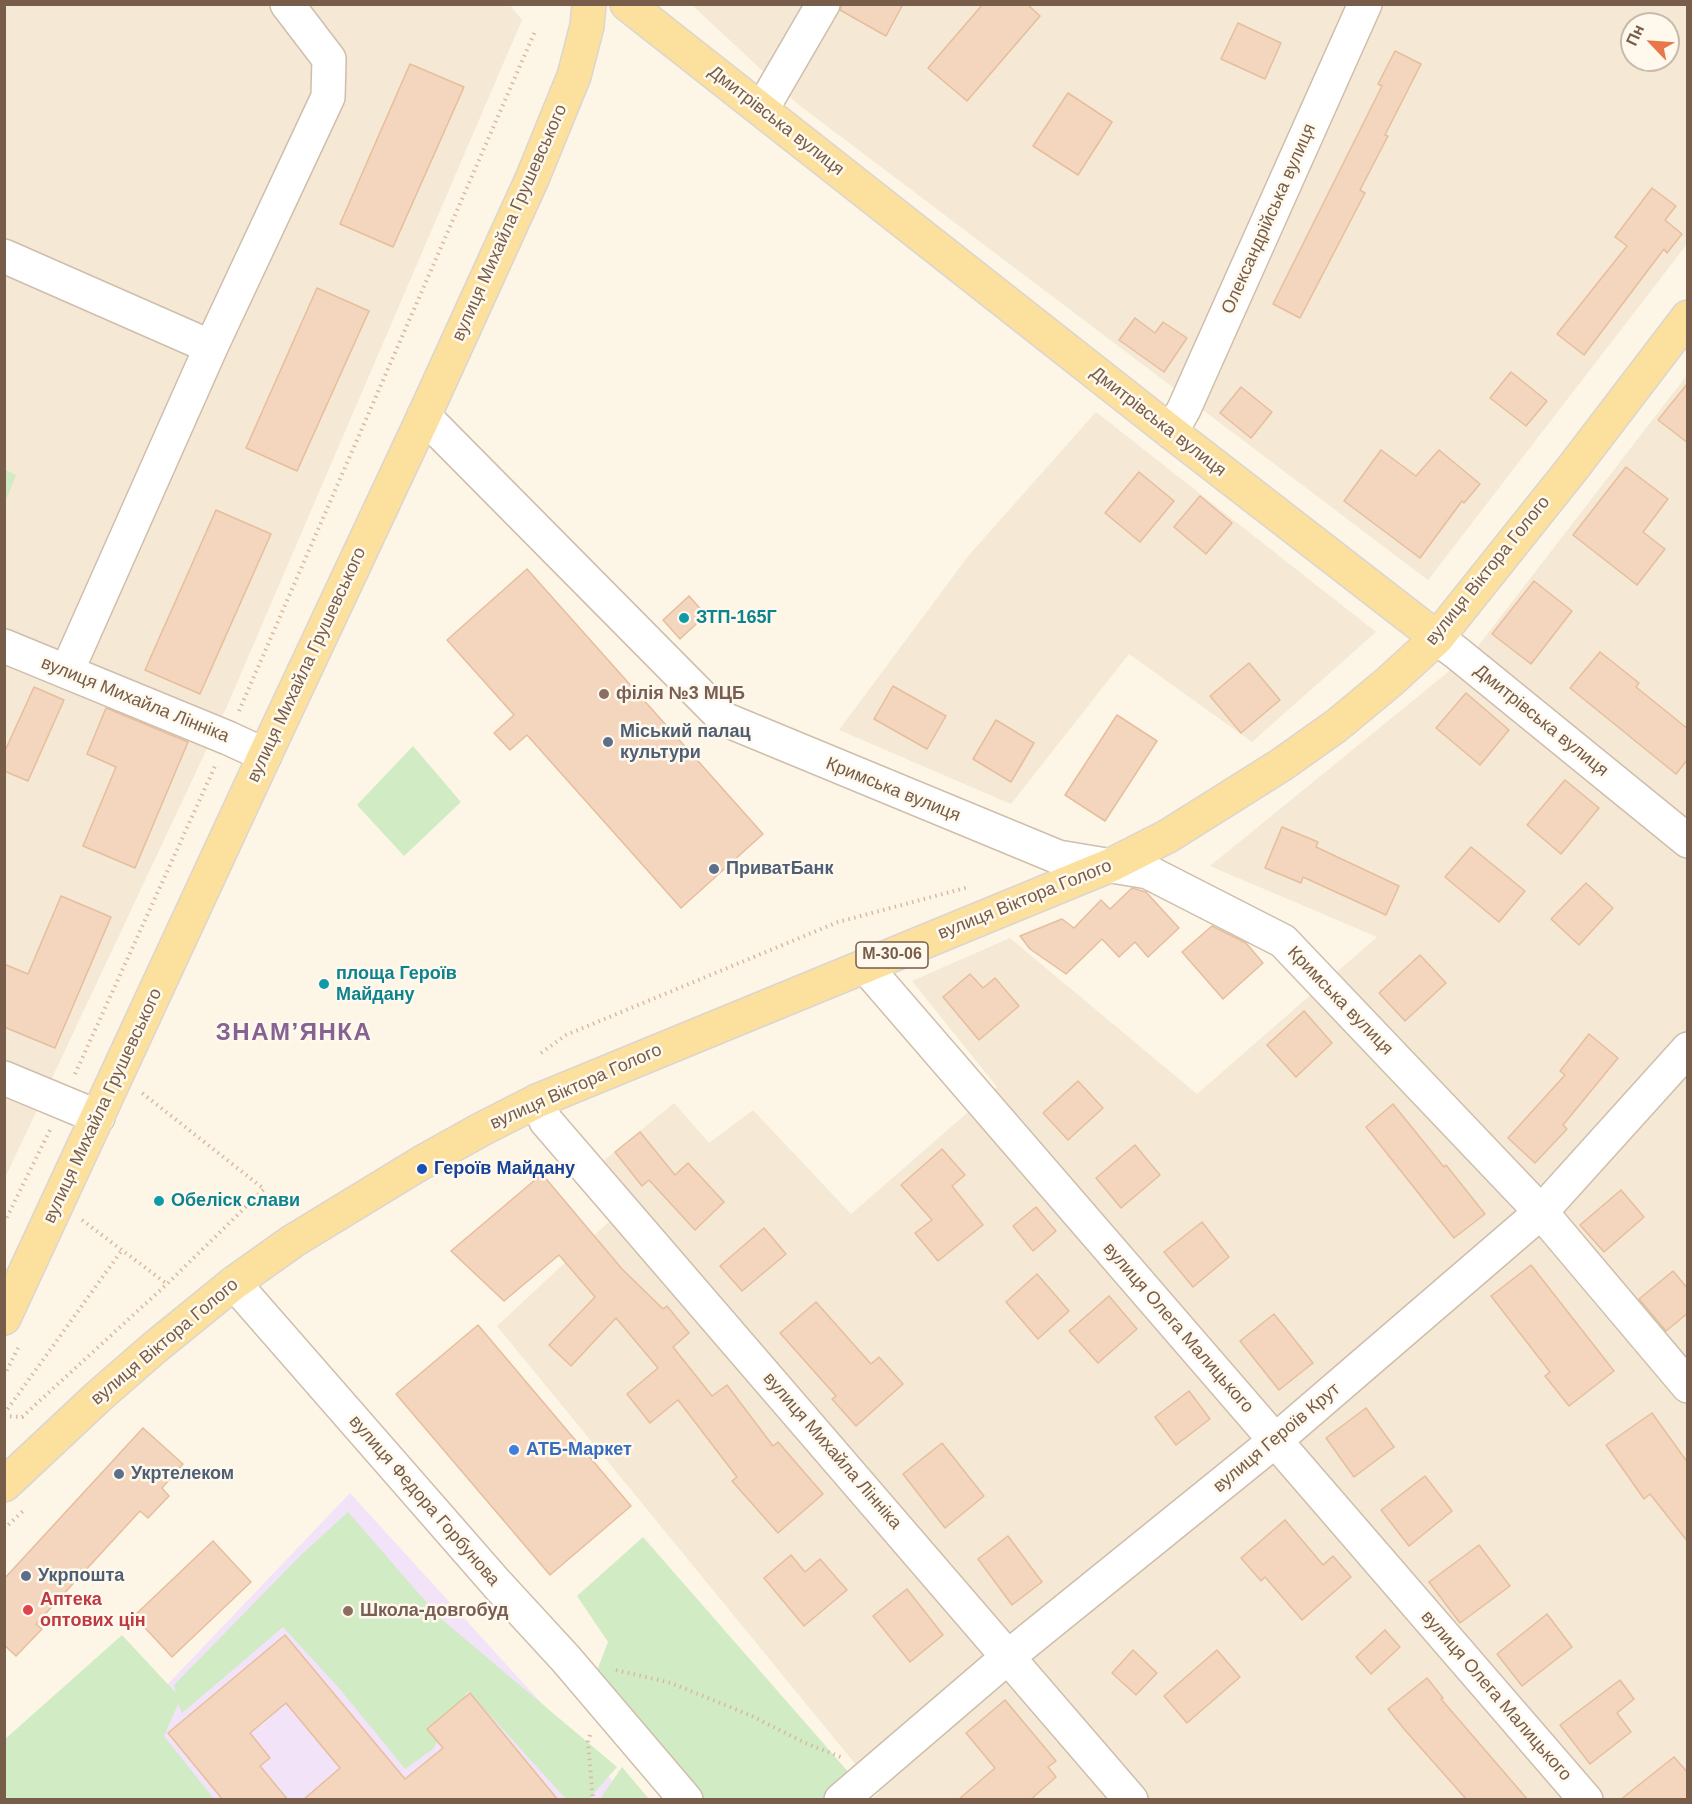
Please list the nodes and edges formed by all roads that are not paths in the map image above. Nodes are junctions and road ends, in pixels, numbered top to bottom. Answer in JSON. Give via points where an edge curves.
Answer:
{"nodes":[{"id":1,"x":287,"y":4,"type":"edge"},
{"id":2,"x":589,"y":4,"type":"edge"},
{"id":3,"x":627,"y":4,"type":"edge"},
{"id":4,"x":823,"y":4,"type":"edge"},
{"id":5,"x":1365,"y":4,"type":"edge"},
{"id":6,"x":762,"y":109,"type":"junction"},
{"id":7,"x":4,"y":256,"type":"edge"},
{"id":8,"x":1688,"y":317,"type":"edge"},
{"id":9,"x":211,"y":347,"type":"junction"},
{"id":10,"x":424,"y":416,"type":"junction"},
{"id":11,"x":1171,"y":432,"type":"junction"},
{"id":12,"x":1437,"y":638,"type":"junction"},
{"id":13,"x":4,"y":646,"type":"edge"},
{"id":14,"x":67,"y":671,"type":"junction"},
{"id":15,"x":265,"y":754,"type":"junction"},
{"id":16,"x":1688,"y":841,"type":"edge"},
{"id":17,"x":1111,"y":865,"type":"junction"},
{"id":18,"x":865,"y":966,"type":"junction"},
{"id":19,"x":1688,"y":1049,"type":"edge"},
{"id":20,"x":4,"y":1078,"type":"edge"},
{"id":21,"x":537,"y":1101,"type":"junction"},
{"id":22,"x":98,"y":1117,"type":"junction"},
{"id":23,"x":1541,"y":1212,"type":"junction"},
{"id":24,"x":234,"y":1283,"type":"junction"},
{"id":25,"x":4,"y":1318,"type":"edge"},
{"id":26,"x":1688,"y":1386,"type":"edge"},
{"id":27,"x":1276,"y":1440,"type":"junction"},
{"id":28,"x":18,"y":1465,"type":"edge"},
{"id":29,"x":4,"y":1485,"type":"edge"},
{"id":30,"x":1009,"y":1656,"type":"junction"},
{"id":31,"x":686,"y":1800,"type":"edge"},
{"id":32,"x":841,"y":1800,"type":"edge"},
{"id":33,"x":1131,"y":1800,"type":"edge"},
{"id":34,"x":1586,"y":1800,"type":"edge"}],
"edges":[{"from":1,"to":9,"type":"street","via":[[329,59],[328,97]]},
{"from":2,"to":10,"type":"main road","name":"вулиця Михайла Грушевського","via":[[574,76]]},
{"from":3,"to":6,"type":"main road","name":"Дмитрівська вулиця"},
{"from":4,"to":6,"type":"street"},
{"from":5,"to":11,"type":"street","name":"Олександрійська вулиця"},
{"from":6,"to":11,"type":"main road","name":"Дмитрівська вулиця"},
{"from":7,"to":9,"type":"street"},
{"from":8,"to":12,"type":"main road","name":"вулиця Віктора Голого","number":"М-30-06"},
{"from":9,"to":14,"type":"street"},
{"from":10,"to":15,"type":"main road","name":"вулиця Михайла Грушевського"},
{"from":10,"to":17,"type":"street","name":"Кримська вулиця","via":[[724,718],[1058,857]]},
{"from":11,"to":12,"type":"main road","name":"Дмитрівська вулиця"},
{"from":12,"to":16,"type":"street","name":"Дмитрівська вулиця"},
{"from":12,"to":17,"type":"main road","name":"вулиця Віктора Голого","number":"М-30-06","via":[[1336,726],[1281,765],[1168,837]]},
{"from":13,"to":14,"type":"street","name":"вулиця Михайла Лінніка"},
{"from":14,"to":15,"type":"street","name":"вулиця Михайла Лінніка"},
{"from":15,"to":22,"type":"main road","name":"вулиця Михайла Грушевського"},
{"from":17,"to":18,"type":"main road","name":"вулиця Віктора Голого","number":"М-30-06"},
{"from":17,"to":23,"type":"street","name":"Кримська вулиця","via":[[1148,872],[1283,941]]},
{"from":18,"to":21,"type":"main road","name":"вулиця Віктора Голого","number":"М-30-06"},
{"from":18,"to":27,"type":"street","name":"вулиця Олега Малицького"},
{"from":19,"to":23,"type":"street","name":"вулиця Героїв Крут"},
{"from":20,"to":22,"type":"street"},
{"from":21,"to":24,"type":"main road","name":"вулиця Віктора Голого","number":"М-30-06","via":[[482,1128],[350,1205]]},
{"from":21,"to":30,"type":"street","name":"вулиця Михайла Лінніка","via":[[546,1120]]},
{"from":22,"to":25,"type":"main road","name":"вулиця Михайла Грушевського"},
{"from":23,"to":26,"type":"street","name":"Кримська вулиця"},
{"from":23,"to":27,"type":"street","name":"вулиця Героїв Крут"},
{"from":24,"to":28,"type":"main road","name":"вулиця Віктора Голого","number":"М-30-06"},
{"from":24,"to":31,"type":"street","name":"вулиця Федора Горбунова"},
{"from":27,"to":30,"type":"street","name":"вулиця Героїв Крут"},
{"from":27,"to":34,"type":"street","name":"вулиця Олега Малицького"},
{"from":28,"to":29,"type":"main road","name":"вулиця Віктора Голого","number":"М-30-06"},
{"from":30,"to":32,"type":"street","name":"вулиця Героїв Крут"},
{"from":30,"to":33,"type":"street","name":"вулиця Михайла Лінніка"}]}
